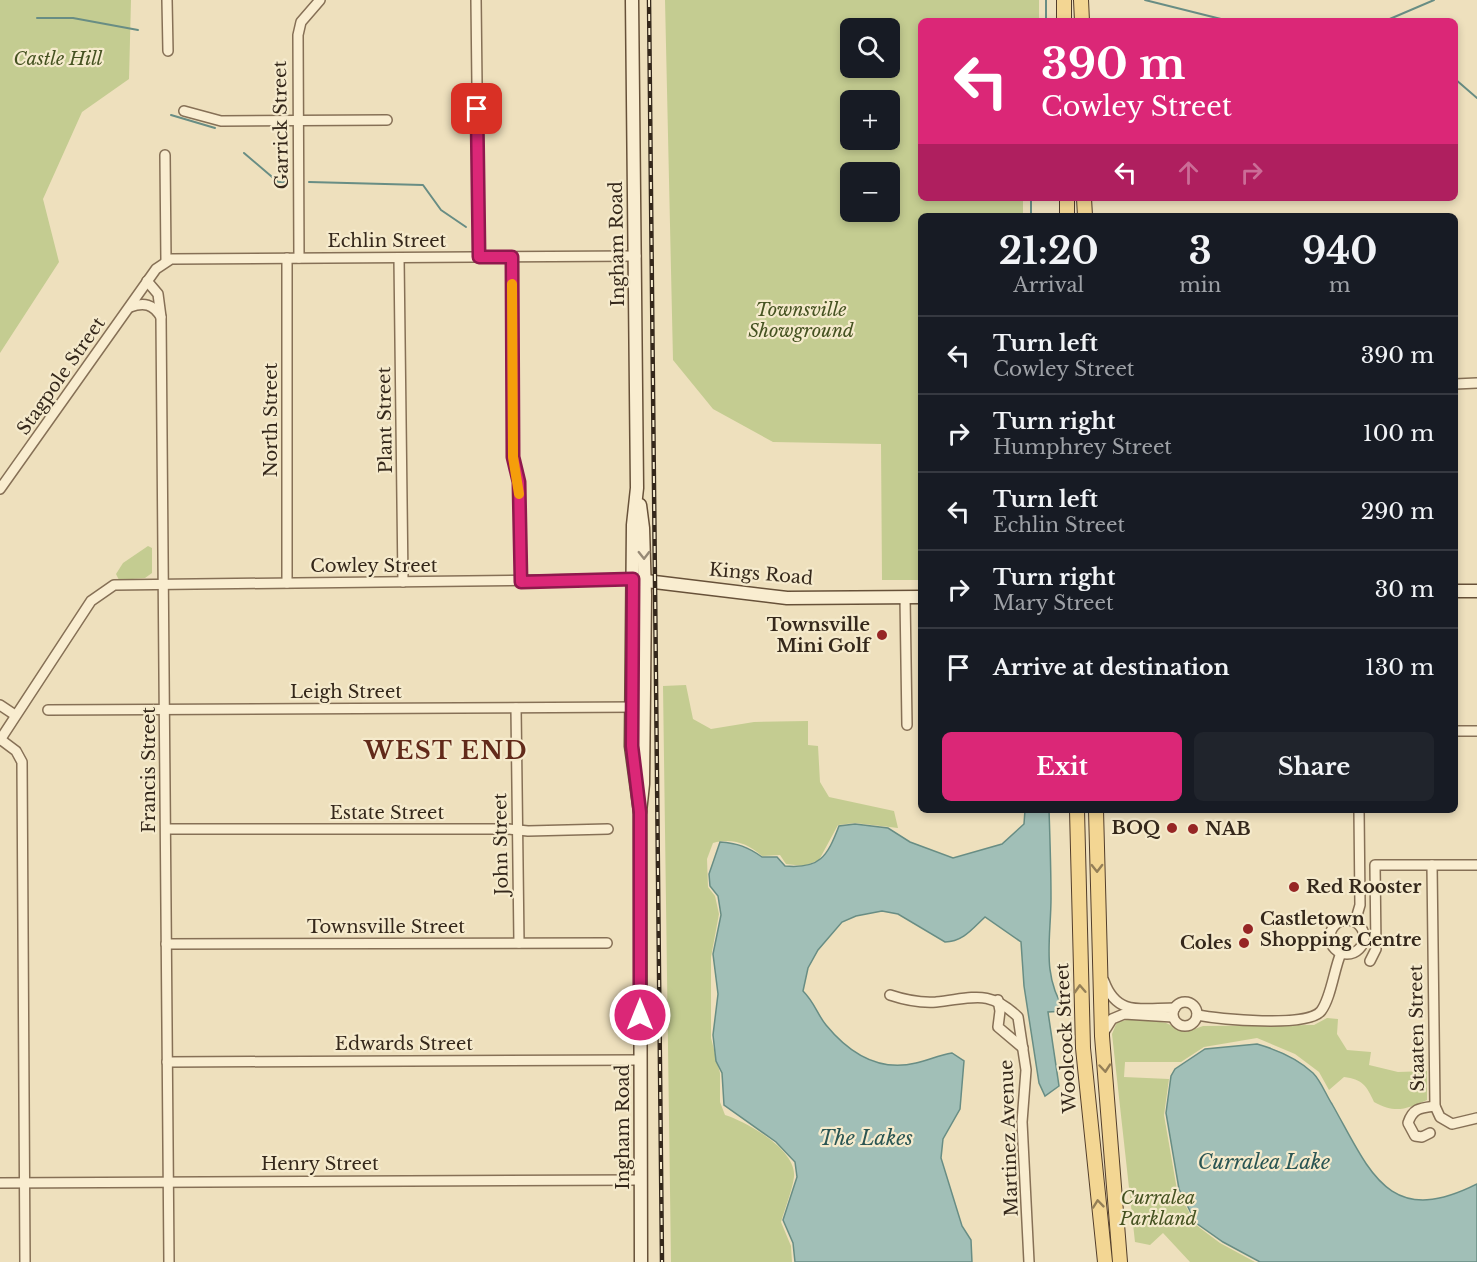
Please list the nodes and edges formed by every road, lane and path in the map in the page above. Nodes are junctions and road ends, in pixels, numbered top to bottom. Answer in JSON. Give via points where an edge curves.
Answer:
{"nodes":[{"id":1,"x":167,"y":0,"type":"edge"},
{"id":2,"x":320,"y":0,"type":"edge"},
{"id":3,"x":476,"y":0,"type":"edge"},
{"id":4,"x":632,"y":0,"type":"edge"},
{"id":5,"x":1064,"y":0,"type":"edge"},
{"id":6,"x":1081,"y":0,"type":"edge"},
{"id":7,"x":1064,"y":18,"type":"edge"},
{"id":8,"x":1082,"y":18,"type":"edge"},
{"id":9,"x":168,"y":51,"type":"dead end"},
{"id":10,"x":184,"y":111,"type":"dead end"},
{"id":11,"x":298,"y":120,"type":"junction"},
{"id":12,"x":387,"y":120,"type":"dead end"},
{"id":13,"x":165,"y":154,"type":"dead end"},
{"id":14,"x":636,"y":256,"type":"junction"},
{"id":15,"x":479,"y":257,"type":"junction"},
{"id":16,"x":512,"y":257,"type":"junction"},
{"id":17,"x":287,"y":258,"type":"junction"},
{"id":18,"x":299,"y":258,"type":"junction"},
{"id":19,"x":399,"y":258,"type":"junction"},
{"id":20,"x":166,"y":261,"type":"junction"},
{"id":21,"x":147,"y":281,"type":"junction"},
{"id":22,"x":130,"y":307,"type":"junction"},
{"id":23,"x":161,"y":318,"type":"junction"},
{"id":24,"x":1477,"y":383,"type":"edge"},
{"id":25,"x":1458,"y":384,"type":"edge"},
{"id":26,"x":0,"y":489,"type":"edge"},
{"id":27,"x":639,"y":580,"type":"junction"},
{"id":28,"x":287,"y":582,"type":"junction"},
{"id":29,"x":403,"y":582,"type":"junction"},
{"id":30,"x":521,"y":582,"type":"junction"},
{"id":31,"x":164,"y":583,"type":"junction"},
{"id":32,"x":1458,"y":591,"type":"edge"},
{"id":33,"x":1477,"y":591,"type":"edge"},
{"id":34,"x":906,"y":597,"type":"junction"},
{"id":35,"x":918,"y":597,"type":"edge"},
{"id":36,"x":0,"y":705,"type":"edge"},
{"id":37,"x":637,"y":707,"type":"junction"},
{"id":38,"x":165,"y":708,"type":"junction"},
{"id":39,"x":516,"y":708,"type":"junction"},
{"id":40,"x":48,"y":710,"type":"dead end"},
{"id":41,"x":15,"y":716,"type":"junction"},
{"id":42,"x":907,"y":725,"type":"dead end"},
{"id":43,"x":1458,"y":731,"type":"edge"},
{"id":44,"x":1477,"y":731,"type":"edge"},
{"id":45,"x":0,"y":740,"type":"edge"},
{"id":46,"x":1077,"y":813,"type":"edge"},
{"id":47,"x":1096,"y":813,"type":"edge"},
{"id":48,"x":1359,"y":813,"type":"edge"},
{"id":49,"x":166,"y":829,"type":"junction"},
{"id":50,"x":608,"y":829,"type":"dead end"},
{"id":51,"x":518,"y":830,"type":"junction"},
{"id":52,"x":1432,"y":865,"type":"junction"},
{"id":53,"x":1477,"y":865,"type":"edge"},
{"id":54,"x":1355,"y":922,"type":"junction"},
{"id":55,"x":606,"y":943,"type":"dead end"},
{"id":56,"x":166,"y":944,"type":"junction"},
{"id":57,"x":519,"y":944,"type":"junction"},
{"id":58,"x":1341,"y":953,"type":"junction"},
{"id":59,"x":1370,"y":961,"type":"dead end"},
{"id":60,"x":1099,"y":968,"type":"junction"},
{"id":61,"x":890,"y":995,"type":"dead end"},
{"id":62,"x":998,"y":1000,"type":"junction"},
{"id":63,"x":1009,"y":1012,"type":"junction"},
{"id":64,"x":1174,"y":1012,"type":"junction"},
{"id":65,"x":1197,"y":1015,"type":"junction"},
{"id":66,"x":1000,"y":1016,"type":"junction"},
{"id":67,"x":1019,"y":1024,"type":"junction"},
{"id":68,"x":1006,"y":1034,"type":"junction"},
{"id":69,"x":1102,"y":1036,"type":"junction"},
{"id":70,"x":1023,"y":1048,"type":"junction"},
{"id":71,"x":640,"y":1060,"type":"junction"},
{"id":72,"x":167,"y":1062,"type":"junction"},
{"id":73,"x":1435,"y":1106,"type":"junction"},
{"id":74,"x":1477,"y":1118,"type":"edge"},
{"id":75,"x":1430,"y":1133,"type":"dead end"},
{"id":76,"x":641,"y":1180,"type":"junction"},
{"id":77,"x":169,"y":1181,"type":"junction"},
{"id":78,"x":0,"y":1183,"type":"edge"},
{"id":79,"x":25,"y":1183,"type":"junction"},
{"id":80,"x":25,"y":1262,"type":"edge"},
{"id":81,"x":169,"y":1262,"type":"edge"},
{"id":82,"x":641,"y":1262,"type":"edge"},
{"id":83,"x":1029,"y":1262,"type":"edge"},
{"id":84,"x":1105,"y":1262,"type":"edge"},
{"id":85,"x":1120,"y":1262,"type":"edge"}],
"edges":[{"from":1,"to":9,"type":"street"},
{"from":2,"to":11,"type":"street","name":"Garrick Street","via":[[301,22],[298,35]]},
{"from":3,"to":15,"type":"street"},
{"from":4,"to":14,"type":"main road","name":"Ingham Road"},
{"from":5,"to":7,"type":"main road"},
{"from":6,"to":8,"type":"main road"},
{"from":10,"to":11,"type":"street","via":[[221,121]]},
{"from":11,"to":12,"type":"street"},
{"from":11,"to":18,"type":"street","name":"Garrick Street"},
{"from":13,"to":20,"type":"street"},
{"from":14,"to":16,"type":"street","name":"Echlin Street"},
{"from":14,"to":27,"type":"main road","name":"Ingham Road","via":[[637,488],[643,528]]},
{"from":15,"to":16,"type":"street","name":"Echlin Street"},
{"from":15,"to":19,"type":"street","name":"Echlin Street"},
{"from":16,"to":30,"type":"street","via":[[513,457],[519,482]]},
{"from":17,"to":18,"type":"street","name":"Echlin Street"},
{"from":17,"to":20,"type":"street","name":"Echlin Street","via":[[184,257]]},
{"from":17,"to":28,"type":"street","name":"North Street"},
{"from":18,"to":19,"type":"street","name":"Echlin Street"},
{"from":19,"to":29,"type":"street","name":"Plant Street"},
{"from":20,"to":21,"type":"street"},
{"from":21,"to":22,"type":"street","name":"Stagpole Street"},
{"from":21,"to":23,"type":"street","name":"Francis Street","via":[[158,294]]},
{"from":22,"to":23,"type":"street","via":[[152,306]]},
{"from":22,"to":26,"type":"street","name":"Stagpole Street"},
{"from":23,"to":31,"type":"street","name":"Francis Street"},
{"from":24,"to":25,"type":"street"},
{"from":27,"to":30,"type":"street","name":"Cowley Street"},
{"from":27,"to":34,"type":"main road","name":"Kings Road","via":[[787,598]]},
{"from":27,"to":37,"type":"main road","name":"Ingham Road"},
{"from":28,"to":29,"type":"street","name":"Cowley Street"},
{"from":28,"to":31,"type":"street","name":"Cowley Street"},
{"from":29,"to":30,"type":"street","name":"Cowley Street"},
{"from":31,"to":38,"type":"street","name":"Francis Street"},
{"from":31,"to":41,"type":"street","name":"Cowley Street","via":[[114,585],[91,601]]},
{"from":32,"to":33,"type":"main road"},
{"from":34,"to":35,"type":"main road","name":"Kings Road"},
{"from":34,"to":42,"type":"street"},
{"from":36,"to":41,"type":"street"},
{"from":37,"to":39,"type":"street","name":"Leigh Street"},
{"from":37,"to":71,"type":"main road","name":"Ingham Road","via":[[632,761],[640,812]]},
{"from":38,"to":39,"type":"street","name":"Leigh Street"},
{"from":38,"to":40,"type":"street","name":"Leigh Street"},
{"from":38,"to":49,"type":"street","name":"Francis Street"},
{"from":39,"to":51,"type":"street","name":"John Street"},
{"from":41,"to":45,"type":"street"},
{"from":43,"to":44,"type":"street"},
{"from":45,"to":79,"type":"street","via":[[16,751],[22,762]]},
{"from":84,"to":46,"type":"main road","name":"Woolcock Street","one_way":true,"via":[[1083,1048]]},
{"from":47,"to":60,"type":"main road","name":"Woolcock Street","one_way":true},
{"from":48,"to":54,"type":"street","via":[[1360,905]]},
{"from":49,"to":51,"type":"street","name":"Estate Street"},
{"from":49,"to":56,"type":"street","name":"Francis Street"},
{"from":50,"to":51,"type":"street","name":"Estate Street"},
{"from":51,"to":57,"type":"street","name":"John Street"},
{"from":52,"to":53,"type":"street"},
{"from":52,"to":59,"type":"street","via":[[1375,865],[1376,949]]},
{"from":52,"to":73,"type":"street","name":"Staaten Street"},
{"from":54,"to":58,"type":"street","via":[[1362,930],[1362,943],[1353,952]]},
{"from":54,"to":58,"type":"street","via":[[1346,920],[1332,928],[1330,942]]},
{"from":55,"to":57,"type":"street","name":"Townsville Street"},
{"from":56,"to":57,"type":"street","name":"Townsville Street"},
{"from":56,"to":72,"type":"street","name":"Francis Street"},
{"from":58,"to":65,"type":"street","via":[[1321,1012],[1304,1018],[1268,1020]]},
{"from":60,"to":64,"type":"street","via":[[1108,993],[1118,1003]]},
{"from":60,"to":69,"type":"main road","name":"Woolcock Street"},
{"from":61,"to":62,"type":"street","via":[[919,1002],[982,996]]},
{"from":62,"to":63,"type":"street"},
{"from":62,"to":66,"type":"street","name":"Martinez Avenue"},
{"from":63,"to":66,"type":"street"},
{"from":63,"to":67,"type":"street","via":[[1018,1017]]},
{"from":64,"to":65,"type":"street","via":[[1183,1002],[1190,1003]]},
{"from":64,"to":65,"type":"street","via":[[1178,1024],[1186,1026]]},
{"from":64,"to":69,"type":"street","via":[[1124,1014],[1112,1018]]},
{"from":66,"to":68,"type":"street","name":"Martinez Avenue","via":[[998,1027]]},
{"from":67,"to":68,"type":"street","name":"Martinez Avenue","via":[[1016,1031]]},
{"from":67,"to":70,"type":"street","name":"Martinez Avenue"},
{"from":68,"to":70,"type":"street","name":"Martinez Avenue"},
{"from":69,"to":85,"type":"main road","name":"Woolcock Street","one_way":true},
{"from":70,"to":83,"type":"street","name":"Martinez Avenue","via":[[1026,1070],[1022,1122]]},
{"from":71,"to":72,"type":"street","name":"Edwards Street"},
{"from":71,"to":76,"type":"main road","name":"Ingham Road"},
{"from":72,"to":77,"type":"street","name":"Francis Street"},
{"from":73,"to":74,"type":"street","name":"Staaten Street","via":[[1440,1117],[1452,1124]]},
{"from":73,"to":75,"type":"street","via":[[1418,1108],[1408,1123],[1415,1136]]},
{"from":76,"to":77,"type":"street","name":"Henry Street"},
{"from":76,"to":82,"type":"main road","name":"Ingham Road"},
{"from":77,"to":79,"type":"street","name":"Henry Street"},
{"from":77,"to":81,"type":"street","name":"Francis Street"},
{"from":78,"to":79,"type":"street","name":"Henry Street"},
{"from":79,"to":80,"type":"street"}]}
